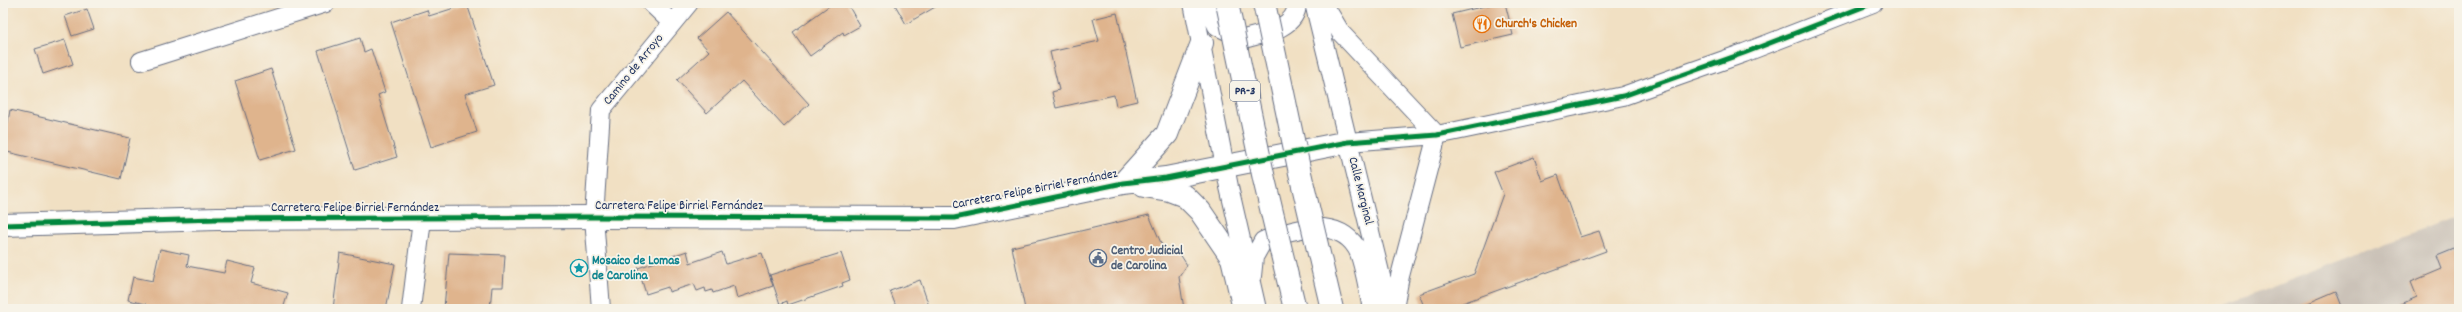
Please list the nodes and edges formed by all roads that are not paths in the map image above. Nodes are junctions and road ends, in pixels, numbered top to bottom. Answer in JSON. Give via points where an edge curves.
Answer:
{"nodes":[{"id":1,"x":326,"y":3,"type":"edge"},
{"id":2,"x":651,"y":3,"type":"edge"},
{"id":3,"x":689,"y":3,"type":"edge"},
{"id":4,"x":1193,"y":3,"type":"edge"},
{"id":5,"x":1206,"y":3,"type":"edge"},
{"id":6,"x":1227,"y":3,"type":"edge"},
{"id":7,"x":1264,"y":3,"type":"edge"},
{"id":8,"x":1297,"y":3,"type":"edge"},
{"id":9,"x":1314,"y":3,"type":"edge"},
{"id":10,"x":1323,"y":3,"type":"edge"},
{"id":11,"x":1873,"y":3,"type":"edge"},
{"id":12,"x":672,"y":23,"type":"junction"},
{"id":13,"x":1202,"y":43,"type":"junction"},
{"id":14,"x":141,"y":61,"type":"dead end"},
{"id":15,"x":1437,"y":135,"type":"junction"},
{"id":16,"x":1348,"y":142,"type":"junction"},
{"id":17,"x":1225,"y":165,"type":"junction"},
{"id":18,"x":1123,"y":183,"type":"junction"},
{"id":19,"x":594,"y":217,"type":"junction"},
{"id":20,"x":422,"y":219,"type":"junction"},
{"id":21,"x":3,"y":225,"type":"edge"},
{"id":22,"x":1251,"y":282,"type":"junction"},
{"id":23,"x":411,"y":309,"type":"edge"},
{"id":24,"x":601,"y":309,"type":"edge"},
{"id":25,"x":1244,"y":309,"type":"edge"},
{"id":26,"x":1257,"y":309,"type":"edge"},
{"id":27,"x":1295,"y":309,"type":"edge"},
{"id":28,"x":1332,"y":309,"type":"edge"},
{"id":29,"x":1372,"y":309,"type":"edge"},
{"id":30,"x":1389,"y":309,"type":"edge"},
{"id":31,"x":1394,"y":309,"type":"edge"}],
"edges":[{"from":1,"to":14,"type":"street"},
{"from":2,"to":12,"type":"street"},
{"from":3,"to":12,"type":"street","name":"Camino de Arroyo"},
{"from":4,"to":13,"type":"street"},
{"from":5,"to":8,"type":"street","via":[[1217,26],[1243,39],[1277,30],[1288,23],[1297,10]]},
{"from":6,"to":27,"type":"street","number":"PR-3","bridge":true,"via":[[1264,179]]},
{"from":7,"to":28,"type":"street","bridge":true},
{"from":9,"to":16,"type":"street","name":"Calle Marginal"},
{"from":10,"to":15,"type":"street","via":[[1341,33]]},
{"from":11,"to":15,"type":"street","via":[[1623,96]]},
{"from":12,"to":19,"type":"street","name":"Camino de Arroyo","via":[[601,110]]},
{"from":13,"to":17,"type":"street"},
{"from":13,"to":18,"type":"street","via":[[1167,134]]},
{"from":15,"to":16,"type":"street"},
{"from":15,"to":31,"type":"street","via":[[1400,276]]},
{"from":16,"to":17,"type":"street","name":"Carretera Felipe Birriel Fernández"},
{"from":16,"to":30,"type":"street","name":"Calle Marginal"},
{"from":17,"to":18,"type":"street","name":"Carretera Felipe Birriel Fernández","via":[[1166,178]]},
{"from":17,"to":22,"type":"street"},
{"from":18,"to":19,"type":"street","name":"Carretera Felipe Birriel Fernández","via":[[954,218]]},
{"from":18,"to":25,"type":"street","via":[[1169,190],[1185,196],[1200,210],[1232,258]]},
{"from":19,"to":20,"type":"street","name":"Carretera Felipe Birriel Fernández"},
{"from":19,"to":24,"type":"street","name":"Camino de Arroyo"},
{"from":20,"to":21,"type":"street","name":"Carretera Felipe Birriel Fernández","via":[[217,219]]},
{"from":20,"to":23,"type":"street"},
{"from":22,"to":26,"type":"street"},
{"from":22,"to":29,"type":"street","via":[[1254,258],[1263,241],[1301,228],[1331,229],[1344,234],[1357,247]]}]}
